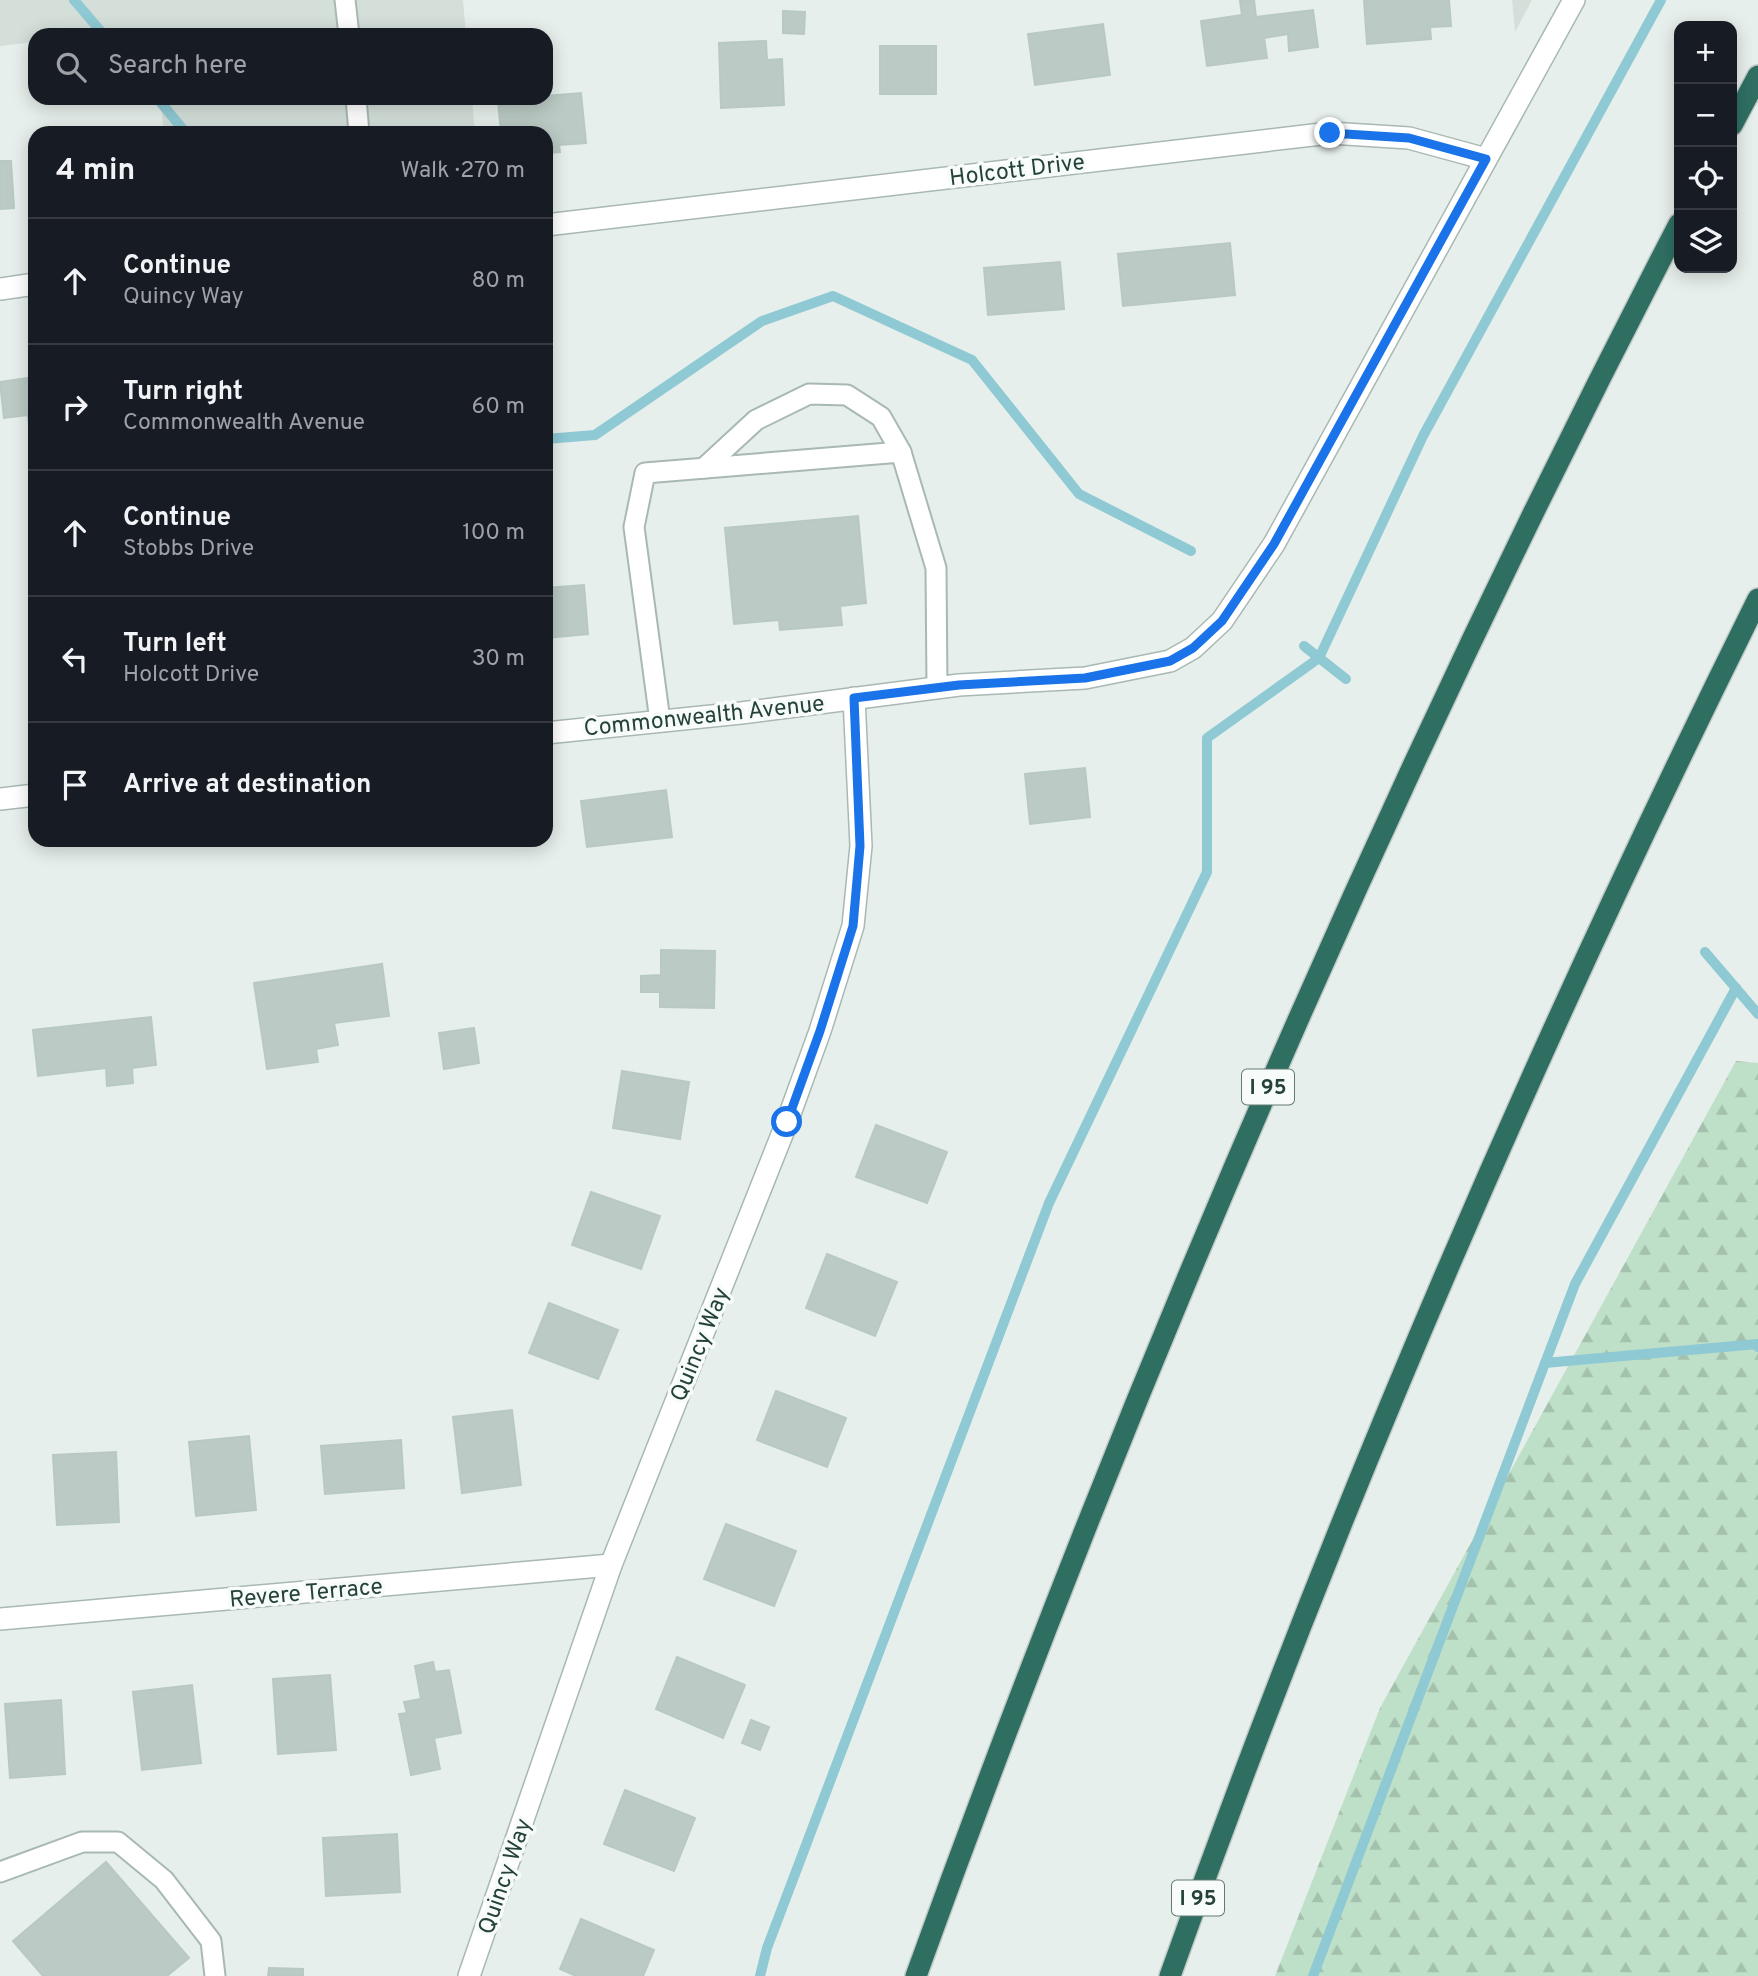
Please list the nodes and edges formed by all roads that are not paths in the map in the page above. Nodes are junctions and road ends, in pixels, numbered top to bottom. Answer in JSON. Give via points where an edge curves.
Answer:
{"nodes":[{"id":1,"x":345,"y":0,"type":"edge"},
{"id":2,"x":1574,"y":0,"type":"edge"},
{"id":3,"x":348,"y":28,"type":"edge"},
{"id":4,"x":1758,"y":76,"type":"edge"},
{"id":5,"x":357,"y":105,"type":"edge"},
{"id":6,"x":1737,"y":116,"type":"edge"},
{"id":7,"x":358,"y":126,"type":"edge"},
{"id":8,"x":1486,"y":159,"type":"junction"},
{"id":9,"x":553,"y":224,"type":"edge"},
{"id":10,"x":1674,"y":234,"type":"edge"},
{"id":11,"x":28,"y":285,"type":"edge"},
{"id":12,"x":0,"y":289,"type":"edge"},
{"id":13,"x":901,"y":452,"type":"junction"},
{"id":14,"x":704,"y":468,"type":"junction"},
{"id":15,"x":1758,"y":599,"type":"edge"},
{"id":16,"x":937,"y":688,"type":"junction"},
{"id":17,"x":854,"y":698,"type":"junction"},
{"id":18,"x":660,"y":721,"type":"junction"},
{"id":19,"x":553,"y":732,"type":"edge"},
{"id":20,"x":28,"y":796,"type":"edge"},
{"id":21,"x":0,"y":799,"type":"edge"},
{"id":22,"x":611,"y":1565,"type":"junction"},
{"id":23,"x":0,"y":1619,"type":"edge"},
{"id":24,"x":0,"y":1872,"type":"edge"},
{"id":25,"x":215,"y":1976,"type":"edge"},
{"id":26,"x":469,"y":1976,"type":"edge"},
{"id":27,"x":916,"y":1976,"type":"edge"},
{"id":28,"x":1170,"y":1976,"type":"edge"}],
"edges":[{"from":1,"to":3,"type":"lane"},
{"from":2,"to":8,"type":"street","name":"Commonwealth Avenue"},
{"from":4,"to":6,"type":"highway"},
{"from":5,"to":7,"type":"lane"},
{"from":8,"to":9,"type":"street","name":"Holcott Drive","via":[[1409,138],[1330,133]]},
{"from":8,"to":16,"type":"street","name":"Commonwealth Avenue","via":[[1274,544],[1222,621],[1193,648],[1170,661],[1085,678]]},
{"from":10,"to":27,"type":"highway","number":"I 95","via":[[1460,665],[1275,1070],[1128,1419]]},
{"from":11,"to":12,"type":"street"},
{"from":13,"to":14,"type":"lane"},
{"from":13,"to":14,"type":"lane","via":[[881,417],[847,395],[809,394],[756,420]]},
{"from":13,"to":16,"type":"lane","via":[[936,568]]},
{"from":14,"to":18,"type":"lane","via":[[645,473],[634,527]]},
{"from":15,"to":28,"type":"highway","number":"I 95","via":[[1614,896],[1503,1141],[1342,1526]]},
{"from":16,"to":17,"type":"street","name":"Commonwealth Avenue"},
{"from":17,"to":18,"type":"street","name":"Commonwealth Avenue"},
{"from":17,"to":22,"type":"street","name":"Quincy Way","via":[[860,846],[853,926],[787,1122]]},
{"from":18,"to":19,"type":"street","name":"Commonwealth Avenue"},
{"from":20,"to":21,"type":"street"},
{"from":22,"to":23,"type":"street","name":"Revere Terrace"},
{"from":22,"to":26,"type":"street","name":"Quincy Way"},
{"from":24,"to":25,"type":"lane","via":[[82,1842],[118,1842],[164,1880],[211,1941]]}]}
